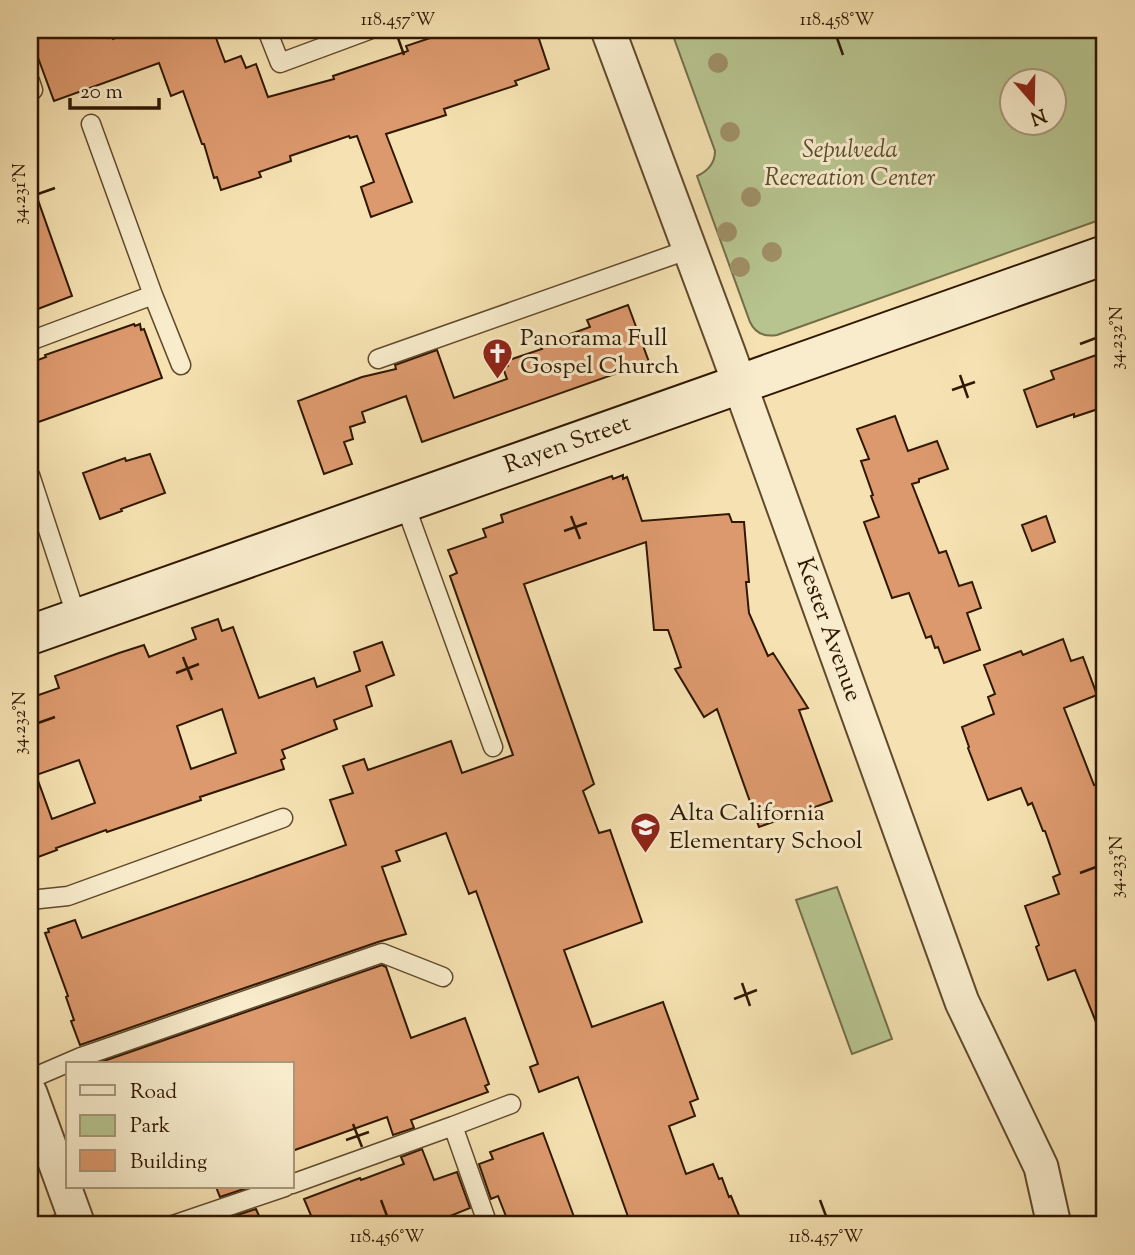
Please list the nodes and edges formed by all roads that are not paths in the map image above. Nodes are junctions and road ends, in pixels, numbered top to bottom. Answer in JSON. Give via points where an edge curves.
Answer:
{"nodes":[{"id":1,"x":267,"y":30,"type":"edge"},
{"id":2,"x":369,"y":30,"type":"edge"},
{"id":3,"x":608,"y":30,"type":"edge"},
{"id":4,"x":91,"y":124,"type":"dead end"},
{"id":5,"x":690,"y":248,"type":"junction"},
{"id":6,"x":1105,"y":254,"type":"edge"},
{"id":7,"x":153,"y":295,"type":"junction"},
{"id":8,"x":30,"y":341,"type":"edge"},
{"id":9,"x":378,"y":359,"type":"dead end"},
{"id":10,"x":181,"y":365,"type":"dead end"},
{"id":11,"x":740,"y":383,"type":"junction"},
{"id":12,"x":30,"y":475,"type":"edge"},
{"id":13,"x":404,"y":502,"type":"junction"},
{"id":14,"x":77,"y":618,"type":"junction"},
{"id":15,"x":30,"y":635,"type":"edge"},
{"id":16,"x":493,"y":747,"type":"dead end"},
{"id":17,"x":283,"y":818,"type":"dead end"},
{"id":18,"x":30,"y":900,"type":"edge"},
{"id":19,"x":443,"y":977,"type":"dead end"},
{"id":20,"x":69,"y":1062,"type":"edge"},
{"id":21,"x":66,"y":1063,"type":"edge"},
{"id":22,"x":30,"y":1079,"type":"edge"},
{"id":23,"x":511,"y":1104,"type":"dead end"},
{"id":24,"x":32,"y":1107,"type":"edge"},
{"id":25,"x":453,"y":1126,"type":"junction"},
{"id":26,"x":294,"y":1183,"type":"edge"},
{"id":27,"x":282,"y":1188,"type":"edge"},
{"id":28,"x":70,"y":1223,"type":"edge"},
{"id":29,"x":173,"y":1225,"type":"edge"},
{"id":30,"x":488,"y":1225,"type":"edge"},
{"id":31,"x":1054,"y":1225,"type":"edge"}],
"edges":[{"from":1,"to":2,"type":"lane","via":[[279,63]]},
{"from":3,"to":5,"type":"street","name":"Kester Avenue"},
{"from":4,"to":7,"type":"lane"},
{"from":5,"to":9,"type":"lane"},
{"from":5,"to":11,"type":"street","name":"Kester Avenue"},
{"from":6,"to":11,"type":"street","name":"Rayen Street"},
{"from":7,"to":8,"type":"lane"},
{"from":7,"to":10,"type":"lane"},
{"from":11,"to":13,"type":"street","name":"Rayen Street"},
{"from":11,"to":31,"type":"street","name":"Kester Avenue","via":[[962,1002],[1041,1167]]},
{"from":12,"to":14,"type":"lane"},
{"from":13,"to":14,"type":"street","name":"Rayen Street"},
{"from":13,"to":16,"type":"lane"},
{"from":14,"to":15,"type":"street","name":"Rayen Street"},
{"from":17,"to":18,"type":"lane","via":[[68,896]]},
{"from":19,"to":20,"type":"lane","via":[[382,953]]},
{"from":21,"to":22,"type":"lane"},
{"from":23,"to":25,"type":"lane"},
{"from":24,"to":28,"type":"street"},
{"from":25,"to":26,"type":"lane"},
{"from":25,"to":30,"type":"lane"},
{"from":27,"to":29,"type":"lane"}]}
